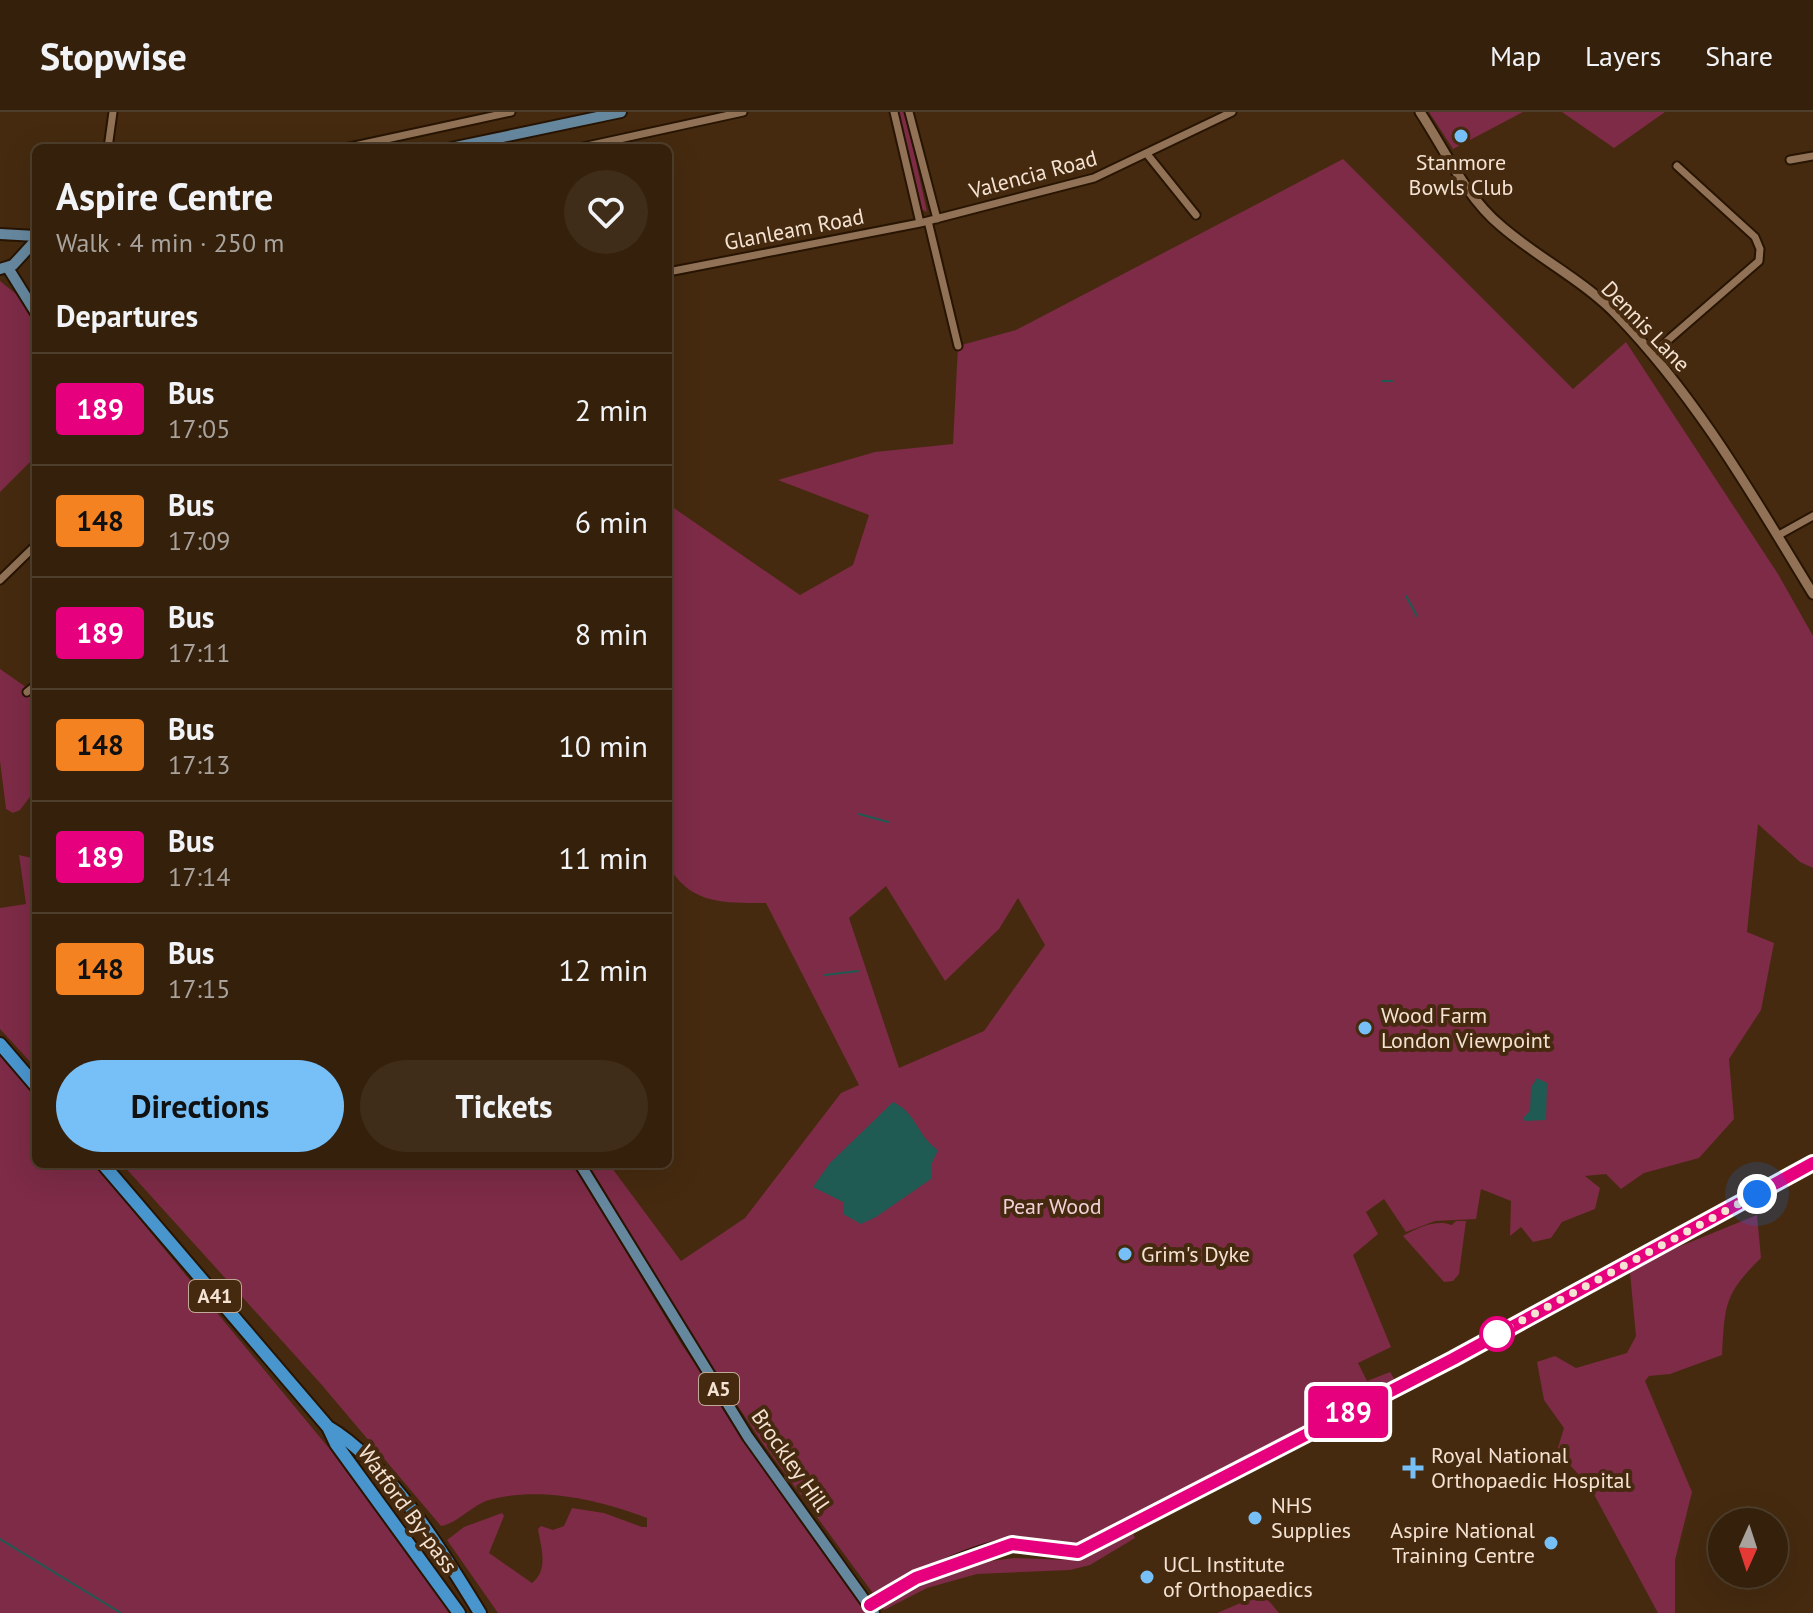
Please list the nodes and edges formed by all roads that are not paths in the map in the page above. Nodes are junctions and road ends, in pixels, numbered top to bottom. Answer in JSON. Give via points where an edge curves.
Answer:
{"nodes":[{"id":1,"x":113,"y":112,"type":"edge"},
{"id":2,"x":511,"y":112,"type":"edge"},
{"id":3,"x":621,"y":112,"type":"edge"},
{"id":4,"x":743,"y":112,"type":"edge"},
{"id":5,"x":894,"y":112,"type":"edge"},
{"id":6,"x":909,"y":112,"type":"edge"},
{"id":7,"x":1232,"y":112,"type":"edge"},
{"id":8,"x":1420,"y":112,"type":"edge"},
{"id":9,"x":109,"y":144,"type":"edge"},
{"id":10,"x":363,"y":144,"type":"edge"},
{"id":11,"x":470,"y":144,"type":"edge"},
{"id":12,"x":596,"y":144,"type":"edge"},
{"id":13,"x":1147,"y":154,"type":"junction"},
{"id":14,"x":1813,"y":156,"type":"edge"},
{"id":15,"x":1790,"y":160,"type":"dead end"},
{"id":16,"x":1677,"y":166,"type":"dead end"},
{"id":17,"x":1196,"y":215,"type":"dead end"},
{"id":18,"x":937,"y":219,"type":"junction"},
{"id":19,"x":924,"y":222,"type":"junction"},
{"id":20,"x":2,"y":234,"type":"edge"},
{"id":21,"x":32,"y":238,"type":"edge"},
{"id":22,"x":32,"y":242,"type":"edge"},
{"id":23,"x":19,"y":256,"type":"junction"},
{"id":24,"x":4,"y":269,"type":"edge"},
{"id":25,"x":672,"y":271,"type":"edge"},
{"id":26,"x":32,"y":308,"type":"edge"},
{"id":27,"x":958,"y":346,"type":"dead end"},
{"id":28,"x":1652,"y":354,"type":"junction"},
{"id":29,"x":1813,"y":516,"type":"edge"},
{"id":30,"x":1779,"y":535,"type":"junction"},
{"id":31,"x":32,"y":549,"type":"edge"},
{"id":32,"x":0,"y":580,"type":"edge"},
{"id":33,"x":1813,"y":594,"type":"edge"},
{"id":34,"x":32,"y":688,"type":"edge"},
{"id":35,"x":27,"y":692,"type":"dead end"},
{"id":36,"x":0,"y":1044,"type":"edge"},
{"id":37,"x":32,"y":1081,"type":"edge"},
{"id":38,"x":1813,"y":1163,"type":"edge"},
{"id":39,"x":106,"y":1168,"type":"edge"},
{"id":40,"x":582,"y":1168,"type":"edge"},
{"id":41,"x":328,"y":1427,"type":"junction"},
{"id":42,"x":872,"y":1609,"type":"edge"},
{"id":43,"x":459,"y":1613,"type":"edge"},
{"id":44,"x":480,"y":1613,"type":"edge"}],
"edges":[{"from":1,"to":9,"type":"street"},
{"from":2,"to":10,"type":"street"},
{"from":3,"to":11,"type":"main road"},
{"from":4,"to":12,"type":"street"},
{"from":5,"to":19,"type":"street"},
{"from":6,"to":18,"type":"street"},
{"from":7,"to":13,"type":"street","name":"Valencia Road"},
{"from":8,"to":28,"type":"street","name":"Dennis Lane","via":[[1468,190],[1499,225],[1614,313]]},
{"from":13,"to":17,"type":"street"},
{"from":13,"to":18,"type":"street","name":"Valencia Road","via":[[1103,176]]},
{"from":14,"to":15,"type":"street"},
{"from":16,"to":28,"type":"street","via":[[1755,237],[1759,261]]},
{"from":18,"to":19,"type":"street","name":"Valencia Road"},
{"from":19,"to":25,"type":"street","name":"Glanleam Road"},
{"from":19,"to":27,"type":"street"},
{"from":20,"to":21,"type":"main road"},
{"from":20,"to":23,"type":"main road","via":[[18,245]]},
{"from":22,"to":23,"type":"main road"},
{"from":23,"to":24,"type":"main road"},
{"from":24,"to":26,"type":"main road"},
{"from":28,"to":30,"type":"street","name":"Dennis Lane","via":[[1725,448]]},
{"from":29,"to":30,"type":"street"},
{"from":30,"to":33,"type":"street","name":"Dennis Lane"},
{"from":31,"to":32,"type":"street"},
{"from":34,"to":35,"type":"street"},
{"from":36,"to":37,"type":"highway"},
{"from":38,"to":42,"type":"street","via":[[1453,1359],[1078,1552],[1012,1544],[916,1578]]},
{"from":39,"to":41,"type":"highway","name":"Watford By-pass","number":"A41"},
{"from":40,"to":42,"type":"main road","name":"Brockley Hill","number":"A5","via":[[748,1437]]},
{"from":41,"to":43,"type":"highway","name":"Watford By-pass","number":"A41"},
{"from":41,"to":44,"type":"highway","name":"Watford By-pass","number":"A41","via":[[345,1437],[437,1542]]}]}
